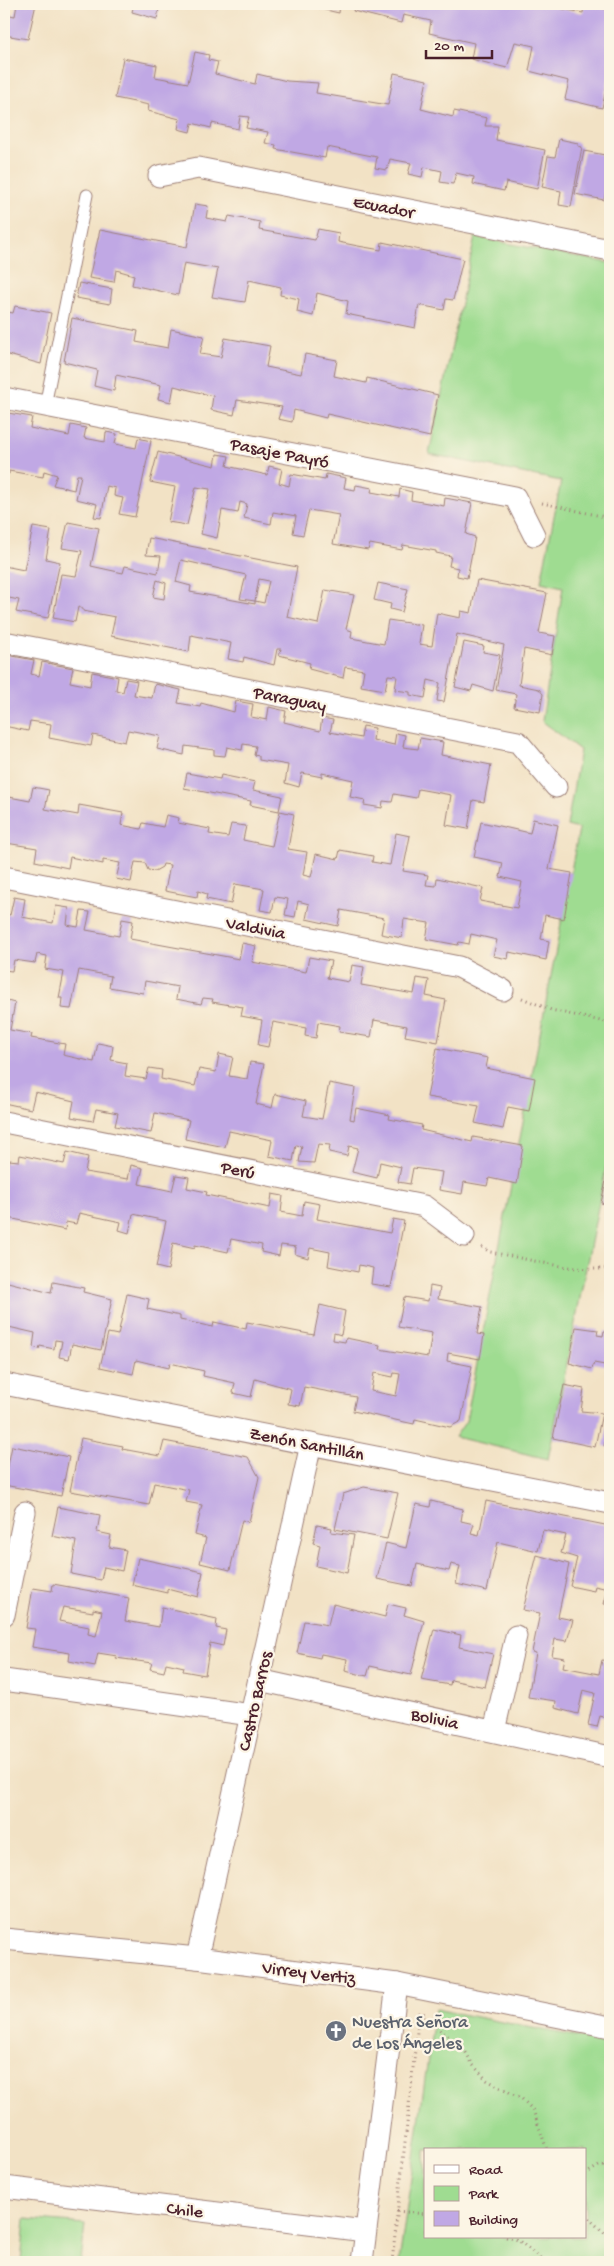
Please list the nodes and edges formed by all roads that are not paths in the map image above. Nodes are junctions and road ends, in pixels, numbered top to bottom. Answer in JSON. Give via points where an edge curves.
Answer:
{"nodes":[{"id":1,"x":158,"y":176,"type":"dead end"},
{"id":2,"x":87,"y":195,"type":"dead end"},
{"id":3,"x":610,"y":250,"type":"edge"},
{"id":4,"x":4,"y":398,"type":"edge"},
{"id":5,"x":45,"y":406,"type":"junction"},
{"id":6,"x":534,"y":535,"type":"dead end"},
{"id":7,"x":4,"y":642,"type":"edge"},
{"id":8,"x":556,"y":787,"type":"dead end"},
{"id":9,"x":4,"y":877,"type":"edge"},
{"id":10,"x":503,"y":990,"type":"road end"},
{"id":11,"x":4,"y":1122,"type":"edge"},
{"id":12,"x":464,"y":1236,"type":"road end"},
{"id":13,"x":4,"y":1384,"type":"edge"},
{"id":14,"x":311,"y":1444,"type":"junction"},
{"id":15,"x":610,"y":1503,"type":"edge"},
{"id":16,"x":25,"y":1512,"type":"dead end"},
{"id":17,"x":4,"y":1615,"type":"edge"},
{"id":18,"x":516,"y":1636,"type":"dead end"},
{"id":19,"x":4,"y":1680,"type":"edge"},
{"id":20,"x":259,"y":1680,"type":"junction"},
{"id":21,"x":251,"y":1715,"type":"junction"},
{"id":22,"x":494,"y":1731,"type":"junction"},
{"id":23,"x":610,"y":1757,"type":"edge"},
{"id":24,"x":4,"y":1938,"type":"edge"},
{"id":25,"x":197,"y":1958,"type":"junction"},
{"id":26,"x":398,"y":1984,"type":"junction"},
{"id":27,"x":610,"y":2027,"type":"edge"},
{"id":28,"x":4,"y":2187,"type":"edge"},
{"id":29,"x":365,"y":2231,"type":"junction"},
{"id":30,"x":362,"y":2262,"type":"edge"}],
"edges":[{"from":1,"to":3,"type":"street","name":"Ecuador","via":[[198,168]]},
{"from":2,"to":5,"type":"lane"},
{"from":4,"to":5,"type":"street","name":"Pasaje Payró"},
{"from":5,"to":6,"type":"street","name":"Pasaje Payró","via":[[515,498]]},
{"from":7,"to":8,"type":"street","name":"Paraguay","via":[[518,742]]},
{"from":9,"to":10,"type":"street","name":"Valdivia","via":[[459,967]]},
{"from":11,"to":12,"type":"street","name":"Perú","via":[[424,1206]]},
{"from":13,"to":14,"type":"street","name":"Zenón Santillán"},
{"from":14,"to":15,"type":"street","name":"Zenón Santillán"},
{"from":14,"to":20,"type":"street","name":"Castro Barros"},
{"from":16,"to":17,"type":"street"},
{"from":18,"to":22,"type":"street"},
{"from":19,"to":21,"type":"street"},
{"from":20,"to":21,"type":"street","name":"Castro Barros"},
{"from":20,"to":22,"type":"street","name":"Bolivia"},
{"from":21,"to":25,"type":"street","name":"Castro Barros"},
{"from":22,"to":23,"type":"street","name":"Bolivia"},
{"from":24,"to":25,"type":"street","name":"Virrey Vertiz"},
{"from":25,"to":26,"type":"street","name":"Virrey Vertiz"},
{"from":26,"to":27,"type":"street","name":"Virrey Vertiz"},
{"from":26,"to":29,"type":"street"},
{"from":28,"to":29,"type":"street","name":"Chile"},
{"from":29,"to":30,"type":"street"}]}
